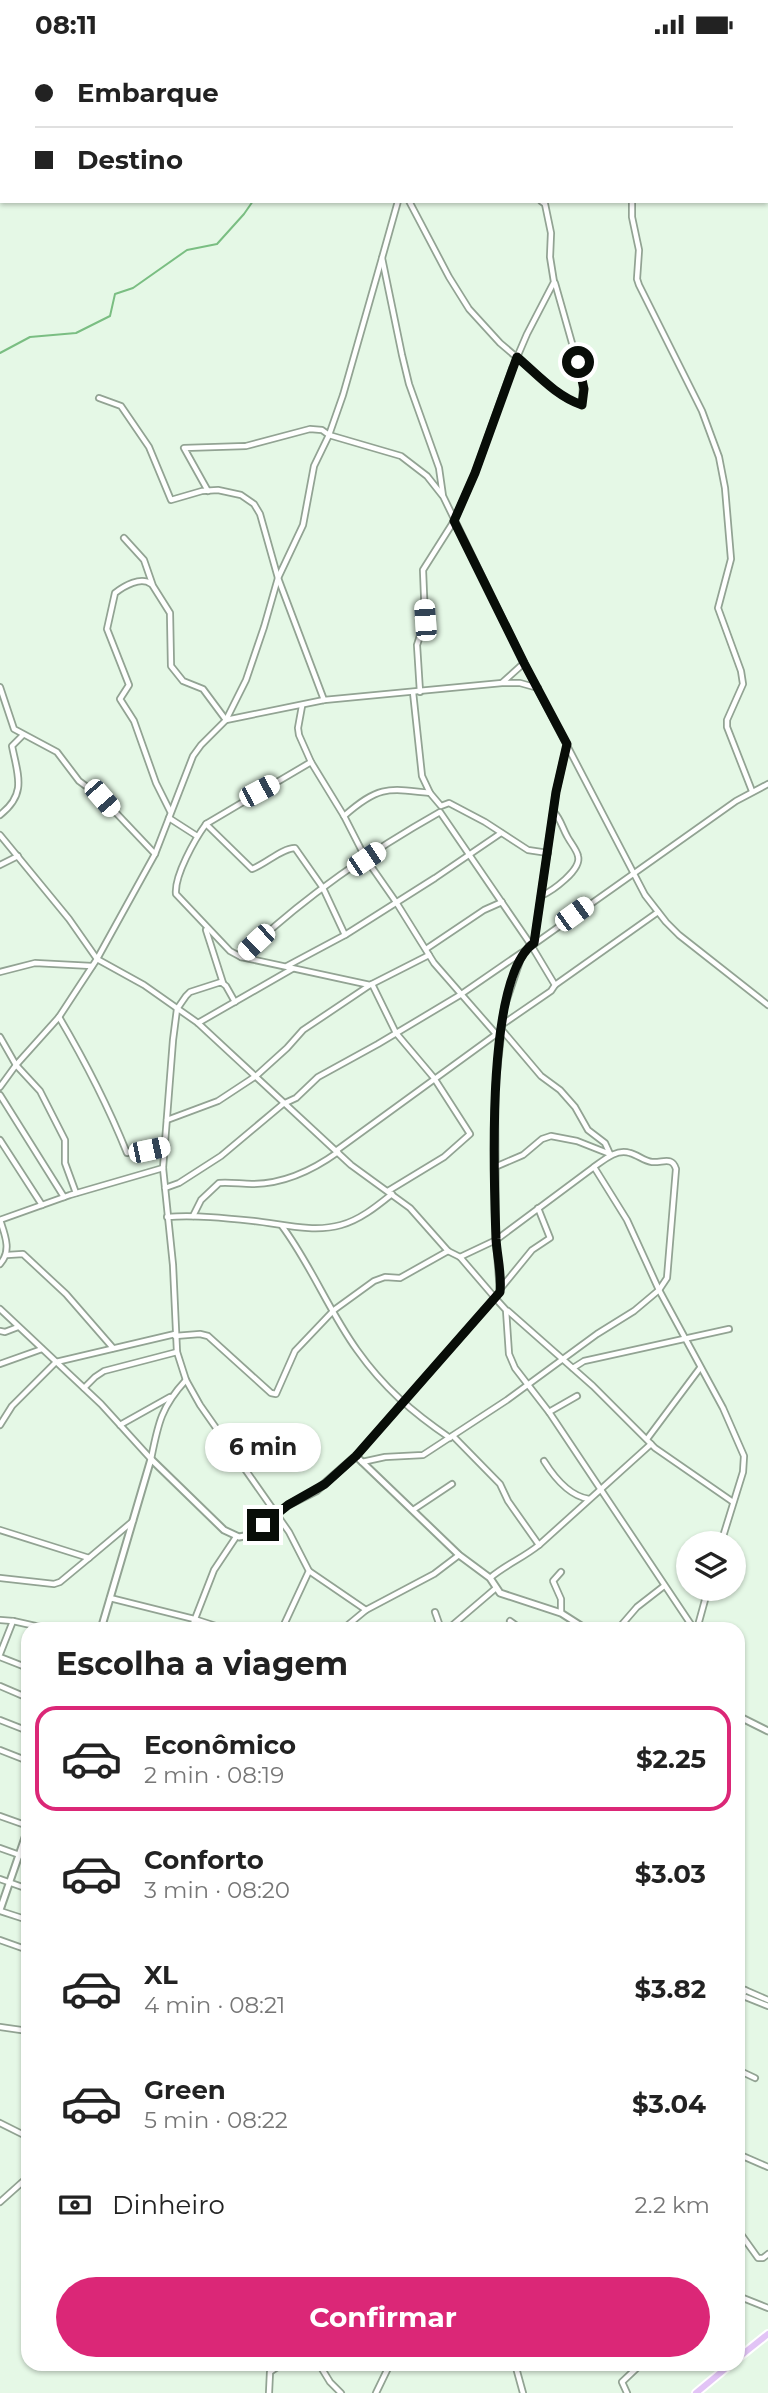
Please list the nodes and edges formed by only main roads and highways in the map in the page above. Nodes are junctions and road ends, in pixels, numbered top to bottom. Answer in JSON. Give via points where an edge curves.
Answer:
{"nodes":[{"id":1,"x":768,"y":2334,"type":"edge"},
{"id":2,"x":745,"y":2352,"type":"edge"},
{"id":3,"x":723,"y":2371,"type":"edge"},
{"id":4,"x":696,"y":2393,"type":"edge"}],
"edges":[{"from":1,"to":2,"type":"main road"},
{"from":3,"to":4,"type":"main road"}]}
